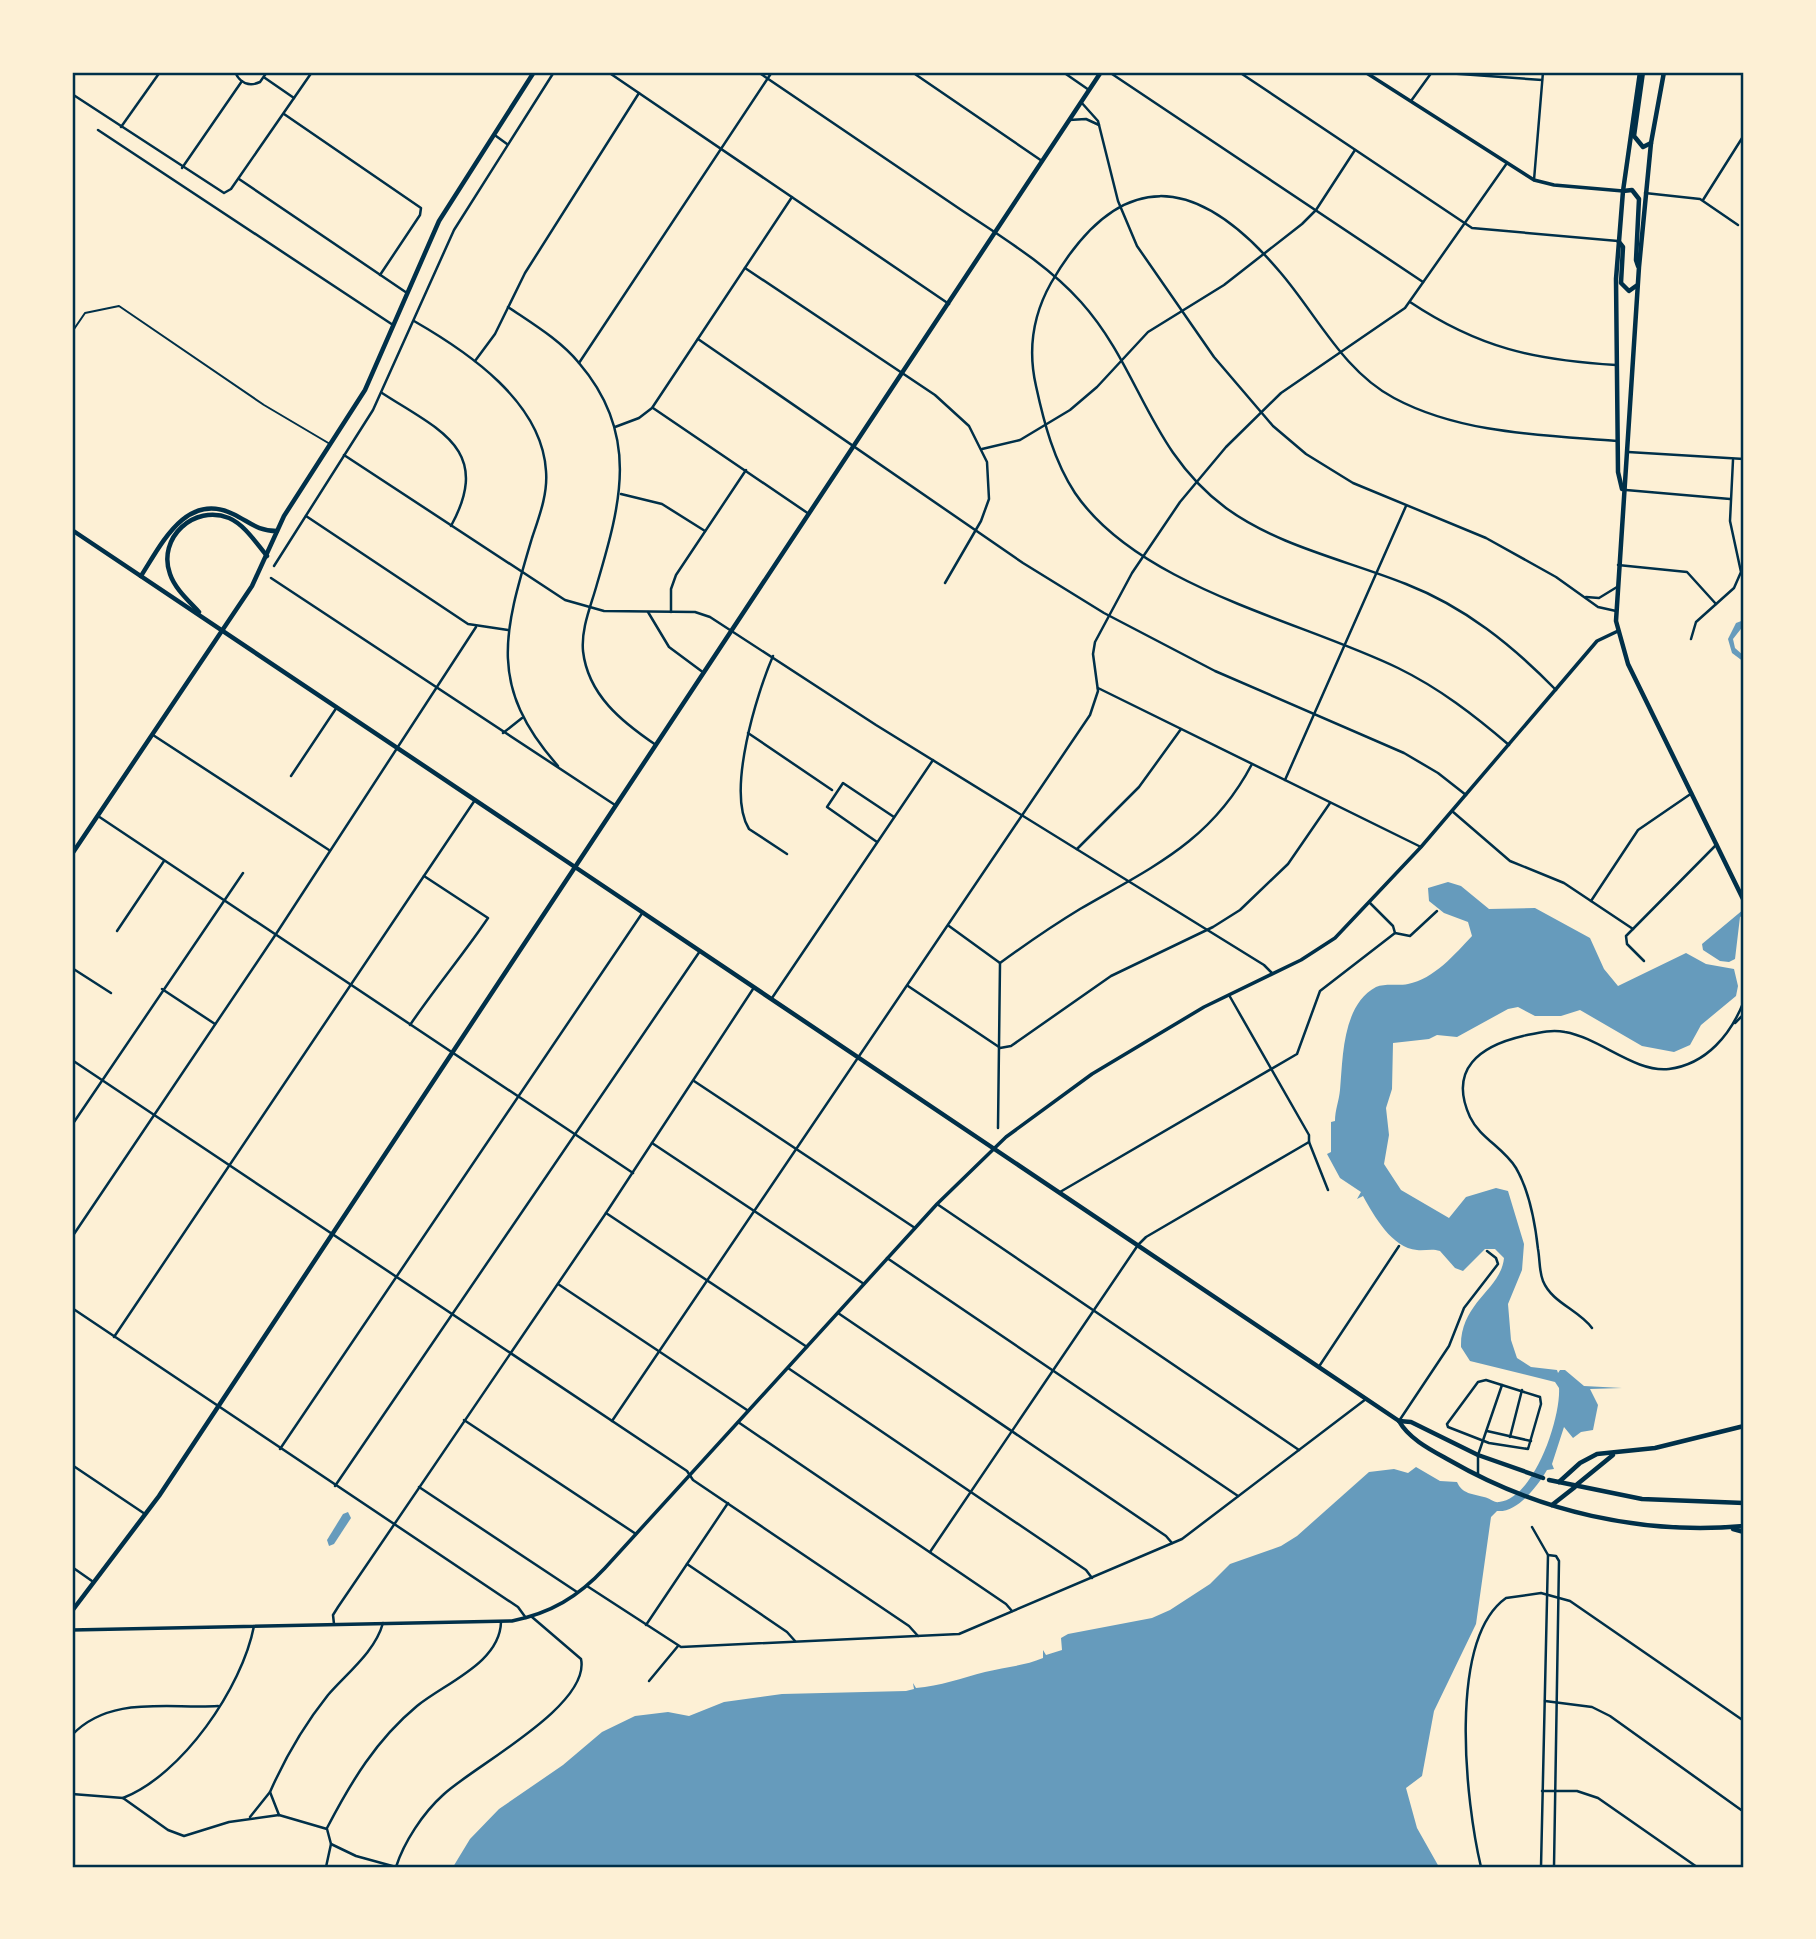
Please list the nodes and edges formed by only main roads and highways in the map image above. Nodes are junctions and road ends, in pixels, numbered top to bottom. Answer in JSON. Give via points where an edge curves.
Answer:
{"nodes":[{"id":1,"x":534,"y":72,"type":"edge"},
{"id":2,"x":1101,"y":72,"type":"edge"},
{"id":3,"x":1642,"y":72,"type":"edge"},
{"id":4,"x":1664,"y":72,"type":"edge"},
{"id":5,"x":1651,"y":143,"type":"junction"},
{"id":6,"x":1623,"y":191,"type":"junction"},
{"id":7,"x":1618,"y":241,"type":"junction"},
{"id":8,"x":1639,"y":267,"type":"junction"},
{"id":9,"x":1637,"y":284,"type":"junction"},
{"id":10,"x":1616,"y":393,"type":"junction"},
{"id":11,"x":1630,"y":395,"type":"junction"},
{"id":12,"x":1623,"y":490,"type":"junction"},
{"id":13,"x":72,"y":530,"type":"edge"},
{"id":14,"x":277,"y":531,"type":"junction"},
{"id":15,"x":267,"y":556,"type":"junction"},
{"id":16,"x":141,"y":576,"type":"junction"},
{"id":17,"x":204,"y":618,"type":"junction"},
{"id":18,"x":223,"y":631,"type":"junction"},
{"id":19,"x":72,"y":854,"type":"edge"},
{"id":20,"x":575,"y":867,"type":"junction"},
{"id":21,"x":1744,"y":901,"type":"edge"},
{"id":22,"x":1399,"y":1421,"type":"junction"},
{"id":23,"x":1744,"y":1426,"type":"edge"},
{"id":24,"x":1614,"y":1454,"type":"junction"},
{"id":25,"x":1559,"y":1482,"type":"junction"},
{"id":26,"x":1575,"y":1486,"type":"junction"},
{"id":27,"x":1744,"y":1503,"type":"edge"},
{"id":28,"x":1550,"y":1506,"type":"junction"},
{"id":29,"x":1744,"y":1526,"type":"edge"},
{"id":30,"x":1729,"y":1528,"type":"junction"},
{"id":31,"x":1744,"y":1532,"type":"edge"},
{"id":32,"x":72,"y":1611,"type":"edge"}],
"edges":[{"from":1,"to":14,"type":"main road","via":[[439,221],[361,399]]},
{"from":2,"to":20,"type":"main road"},
{"from":3,"to":5,"type":"main road","via":[[1634,135],[1643,147]]},
{"from":3,"to":6,"type":"main road"},
{"from":4,"to":5,"type":"main road"},
{"from":5,"to":8,"type":"main road"},
{"from":6,"to":7,"type":"main road"},
{"from":6,"to":8,"type":"main road","via":[[1632,191],[1639,199]]},
{"from":7,"to":9,"type":"main road","via":[[1623,247],[1621,283],[1629,292]]},
{"from":7,"to":10,"type":"main road"},
{"from":8,"to":9,"type":"main road"},
{"from":9,"to":11,"type":"main road"},
{"from":10,"to":11,"type":"main road"},
{"from":10,"to":12,"type":"main road","via":[[1618,472]]},
{"from":11,"to":12,"type":"main road"},
{"from":12,"to":21,"type":"main road","via":[[1616,587],[1618,631],[1628,664]]},
{"from":13,"to":16,"type":"main road"},
{"from":14,"to":15,"type":"main road"},
{"from":14,"to":16,"type":"main road","via":[[260,530],[223,510],[195,512],[172,528]]},
{"from":15,"to":17,"type":"main road","via":[[242,526],[226,517],[199,517],[181,527],[169,548],[169,572]]},
{"from":15,"to":18,"type":"main road"},
{"from":16,"to":17,"type":"main road"},
{"from":17,"to":18,"type":"main road"},
{"from":18,"to":19,"type":"main road"},
{"from":18,"to":20,"type":"main road"},
{"from":20,"to":22,"type":"main road"},
{"from":20,"to":32,"type":"main road","via":[[146,1515]]},
{"from":22,"to":25,"type":"main road","via":[[1411,1422],[1478,1455]]},
{"from":22,"to":28,"type":"main road","via":[[1405,1432],[1479,1476]]},
{"from":23,"to":24,"type":"main road"},
{"from":24,"to":25,"type":"main road","via":[[1605,1452],[1587,1459]]},
{"from":24,"to":26,"type":"main road"},
{"from":25,"to":26,"type":"main road"},
{"from":26,"to":27,"type":"main road","via":[[1654,1500]]},
{"from":26,"to":28,"type":"main road"},
{"from":28,"to":30,"type":"main road","via":[[1641,1525]]},
{"from":29,"to":30,"type":"main road"},
{"from":30,"to":31,"type":"main road"}]}
